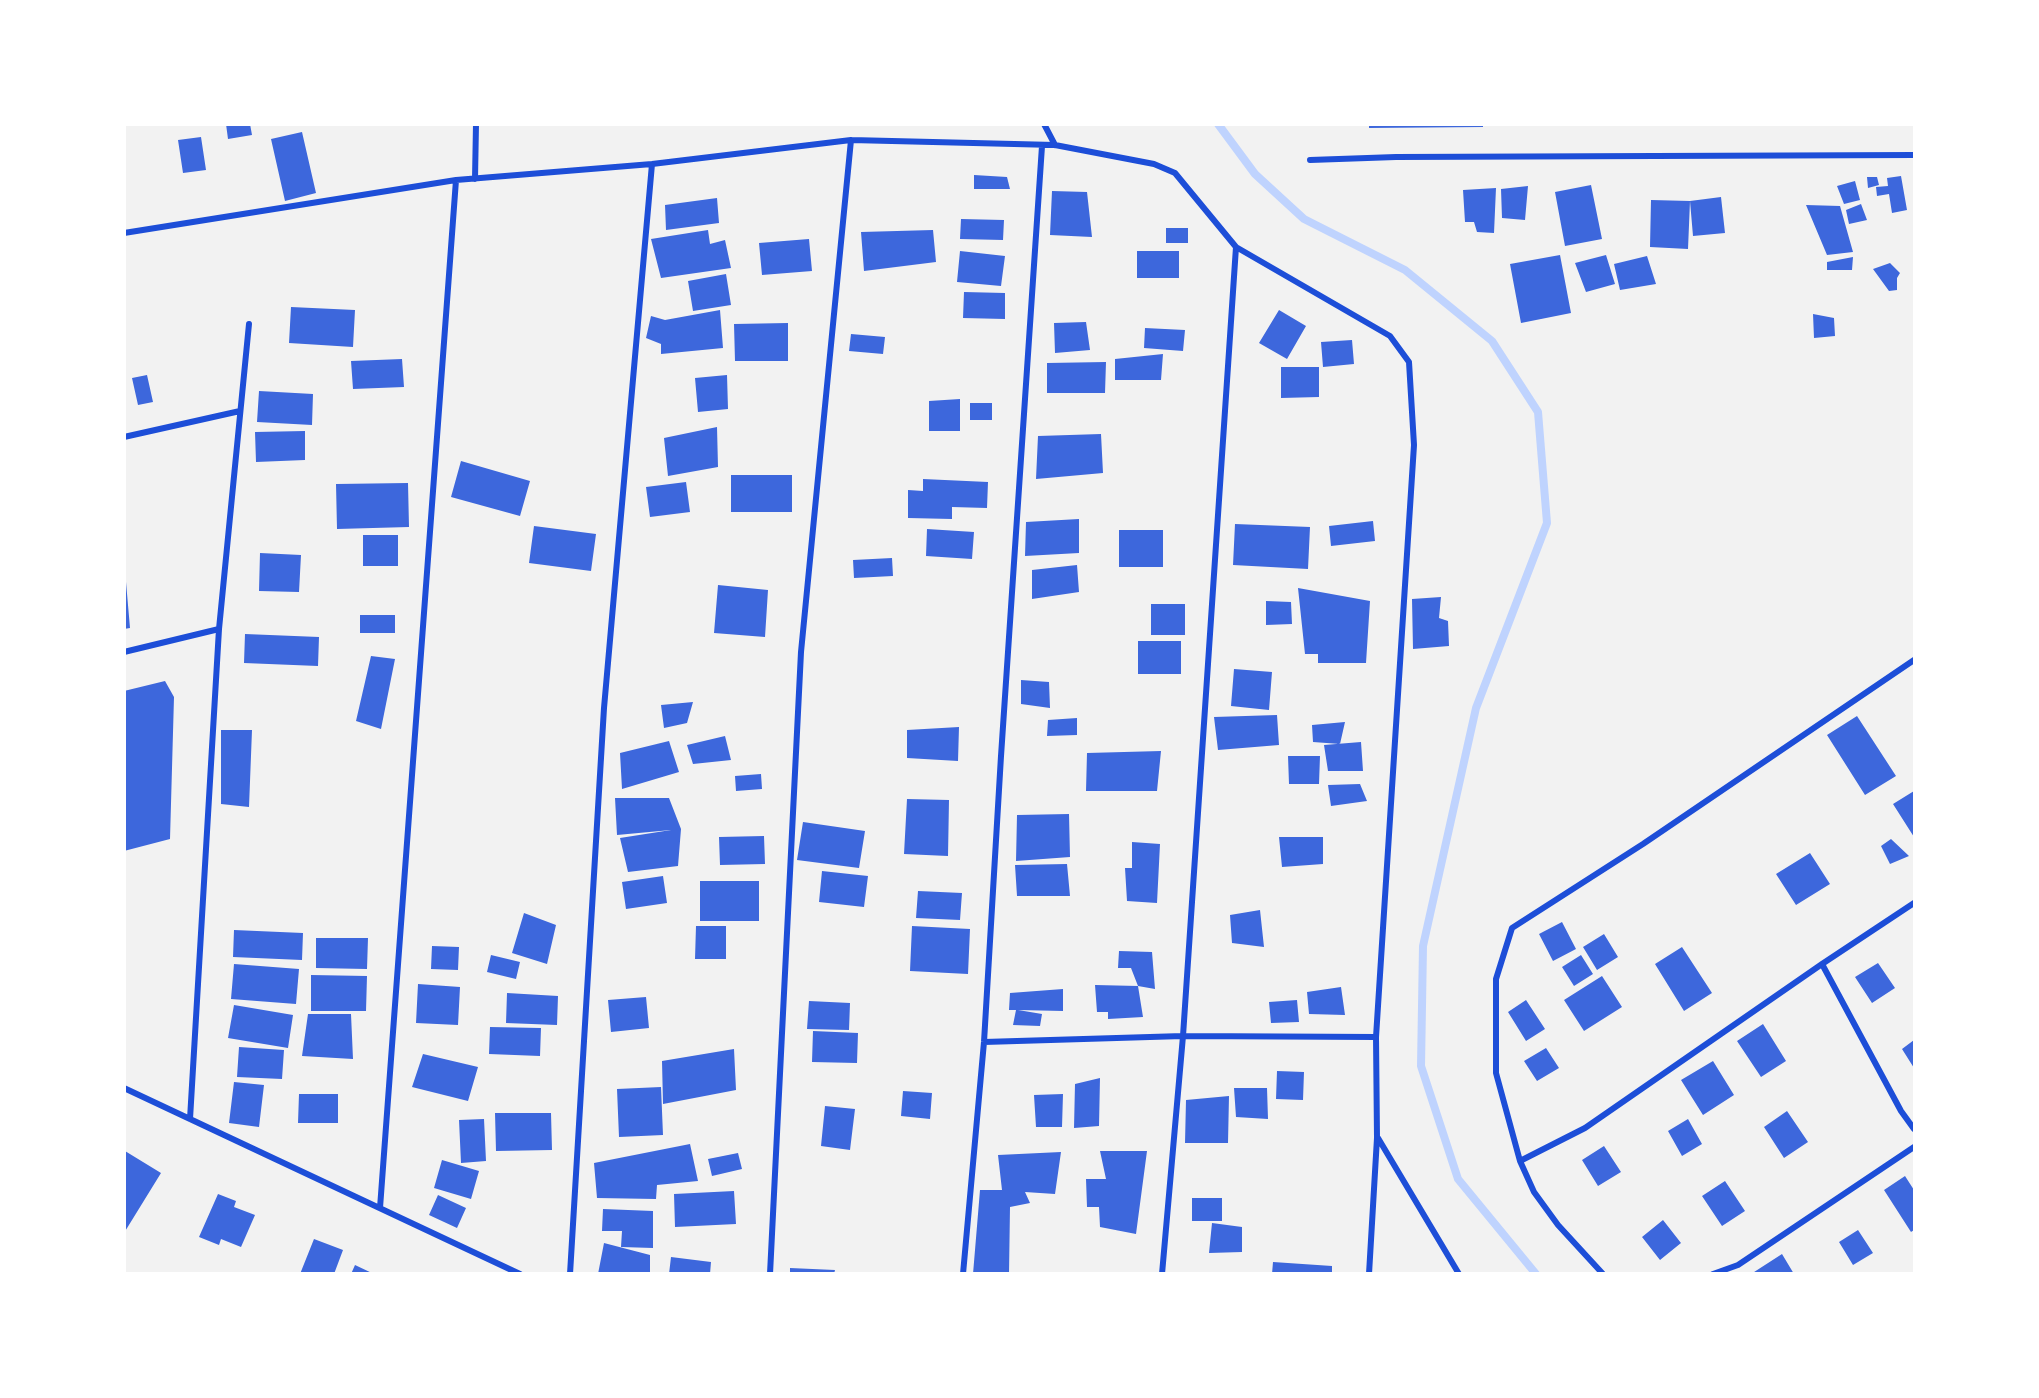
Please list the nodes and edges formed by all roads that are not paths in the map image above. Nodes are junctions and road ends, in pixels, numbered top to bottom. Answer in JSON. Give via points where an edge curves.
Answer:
{"nodes":[{"id":1,"x":476,"y":124,"type":"edge"},
{"id":2,"x":1044,"y":124,"type":"edge"},
{"id":3,"x":851,"y":140,"type":"junction"},
{"id":4,"x":1055,"y":145,"type":"junction"},
{"id":5,"x":1042,"y":146,"type":"junction"},
{"id":6,"x":1914,"y":155,"type":"edge"},
{"id":7,"x":1310,"y":160,"type":"dead end"},
{"id":8,"x":652,"y":164,"type":"junction"},
{"id":9,"x":475,"y":179,"type":"junction"},
{"id":10,"x":456,"y":180,"type":"junction"},
{"id":11,"x":124,"y":233,"type":"edge"},
{"id":12,"x":1236,"y":247,"type":"junction"},
{"id":13,"x":249,"y":324,"type":"dead end"},
{"id":14,"x":240,"y":411,"type":"junction"},
{"id":15,"x":124,"y":437,"type":"edge"},
{"id":16,"x":219,"y":629,"type":"junction"},
{"id":17,"x":124,"y":652,"type":"edge"},
{"id":18,"x":1914,"y":660,"type":"edge"},
{"id":19,"x":1914,"y":903,"type":"edge"},
{"id":20,"x":1822,"y":964,"type":"junction"},
{"id":21,"x":1183,"y":1036,"type":"junction"},
{"id":22,"x":1376,"y":1037,"type":"junction"},
{"id":23,"x":984,"y":1042,"type":"junction"},
{"id":24,"x":124,"y":1088,"type":"edge"},
{"id":25,"x":190,"y":1119,"type":"junction"},
{"id":26,"x":1914,"y":1129,"type":"edge"},
{"id":27,"x":1377,"y":1138,"type":"junction"},
{"id":28,"x":1914,"y":1147,"type":"edge"},
{"id":29,"x":1520,"y":1161,"type":"junction"},
{"id":30,"x":380,"y":1208,"type":"junction"},
{"id":31,"x":520,"y":1274,"type":"edge"},
{"id":32,"x":570,"y":1274,"type":"edge"},
{"id":33,"x":770,"y":1274,"type":"edge"},
{"id":34,"x":963,"y":1274,"type":"edge"},
{"id":35,"x":1162,"y":1274,"type":"edge"},
{"id":36,"x":1369,"y":1274,"type":"edge"},
{"id":37,"x":1459,"y":1274,"type":"edge"},
{"id":38,"x":1603,"y":1274,"type":"edge"},
{"id":39,"x":1713,"y":1274,"type":"edge"}],
"edges":[{"from":1,"to":9,"type":"street"},
{"from":2,"to":4,"type":"street"},
{"from":3,"to":5,"type":"street"},
{"from":3,"to":8,"type":"street"},
{"from":3,"to":33,"type":"street","via":[[801,652]]},
{"from":4,"to":5,"type":"street"},
{"from":4,"to":12,"type":"street","via":[[1154,164],[1175,173]]},
{"from":5,"to":23,"type":"street"},
{"from":6,"to":7,"type":"street"},
{"from":8,"to":9,"type":"street"},
{"from":8,"to":32,"type":"street","via":[[604,708]]},
{"from":9,"to":10,"type":"street"},
{"from":10,"to":11,"type":"street"},
{"from":10,"to":30,"type":"street"},
{"from":12,"to":21,"type":"street"},
{"from":12,"to":22,"type":"street","via":[[1389,336],[1409,362],[1414,445]]},
{"from":13,"to":14,"type":"street"},
{"from":14,"to":15,"type":"street"},
{"from":14,"to":16,"type":"street"},
{"from":16,"to":17,"type":"street"},
{"from":16,"to":25,"type":"street"},
{"from":18,"to":29,"type":"street","via":[[1512,928],[1496,979],[1496,1072]]},
{"from":19,"to":20,"type":"street"},
{"from":20,"to":26,"type":"street"},
{"from":20,"to":29,"type":"street","via":[[1585,1128]]},
{"from":21,"to":22,"type":"street"},
{"from":21,"to":23,"type":"street"},
{"from":21,"to":35,"type":"street"},
{"from":22,"to":27,"type":"street"},
{"from":23,"to":34,"type":"street"},
{"from":24,"to":25,"type":"street"},
{"from":25,"to":30,"type":"street"},
{"from":27,"to":36,"type":"street"},
{"from":27,"to":37,"type":"street"},
{"from":28,"to":39,"type":"street","via":[[1738,1265]]},
{"from":29,"to":38,"type":"street","via":[[1534,1192],[1558,1225]]},
{"from":30,"to":31,"type":"street"}]}
